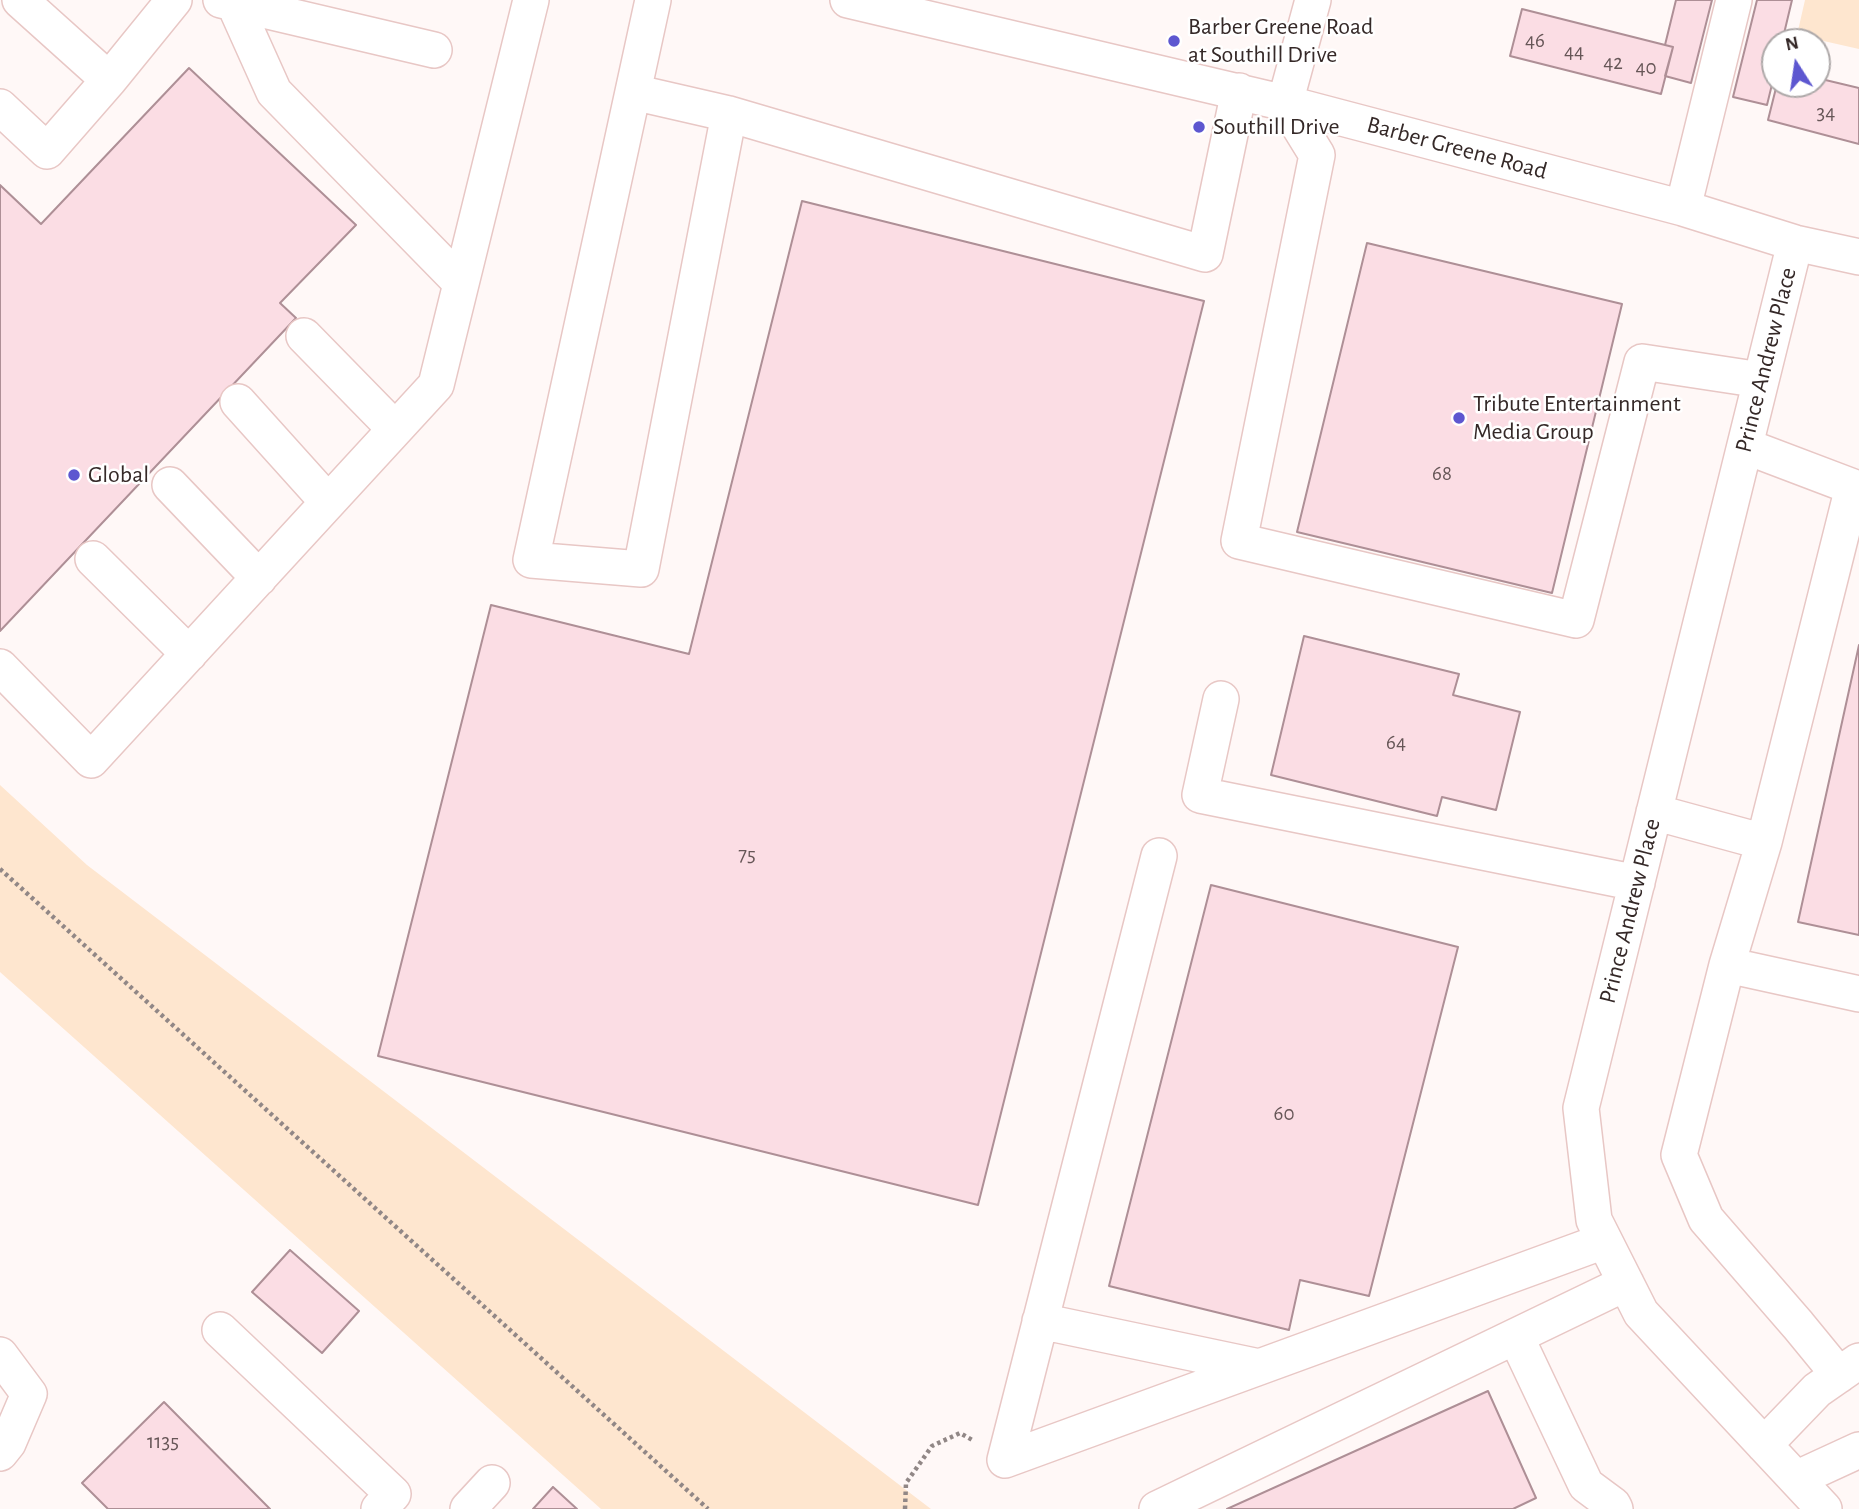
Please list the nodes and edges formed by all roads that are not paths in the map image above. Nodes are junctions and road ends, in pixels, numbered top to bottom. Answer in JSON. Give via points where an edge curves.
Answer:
{"nodes":[{"id":1,"x":20,"y":0,"type":"edge"},
{"id":2,"x":174,"y":0,"type":"edge"},
{"id":3,"x":531,"y":0,"type":"edge"},
{"id":4,"x":653,"y":0,"type":"edge"},
{"id":5,"x":848,"y":0,"type":"edge"},
{"id":6,"x":1313,"y":0,"type":"edge"},
{"id":7,"x":1734,"y":0,"type":"edge"},
{"id":8,"x":228,"y":2,"type":"edge"},
{"id":9,"x":884,"y":4,"type":"edge"},
{"id":10,"x":434,"y":50,"type":"dead end"},
{"id":11,"x":109,"y":80,"type":"junction"},
{"id":12,"x":1239,"y":91,"type":"junction"},
{"id":13,"x":633,"y":92,"type":"junction"},
{"id":14,"x":1285,"y":103,"type":"junction"},
{"id":15,"x":0,"y":107,"type":"edge"},
{"id":16,"x":729,"y":114,"type":"junction"},
{"id":17,"x":1683,"y":208,"type":"junction"},
{"id":18,"x":1795,"y":243,"type":"junction"},
{"id":19,"x":1859,"y":257,"type":"edge"},
{"id":20,"x":461,"y":283,"type":"junction"},
{"id":21,"x":304,"y":336,"type":"dead end"},
{"id":22,"x":1761,"y":380,"type":"junction"},
{"id":23,"x":238,"y":402,"type":"dead end"},
{"id":24,"x":395,"y":429,"type":"junction"},
{"id":25,"x":1745,"y":446,"type":"junction"},
{"id":26,"x":170,"y":485,"type":"dead end"},
{"id":27,"x":328,"y":502,"type":"junction"},
{"id":28,"x":93,"y":559,"type":"dead end"},
{"id":29,"x":259,"y":578,"type":"junction"},
{"id":30,"x":189,"y":654,"type":"junction"},
{"id":31,"x":0,"y":667,"type":"edge"},
{"id":32,"x":1221,"y":699,"type":"dead end"},
{"id":33,"x":1654,"y":812,"type":"junction"},
{"id":34,"x":1764,"y":842,"type":"junction"},
{"id":35,"x":1159,"y":856,"type":"dead end"},
{"id":36,"x":1637,"y":883,"type":"junction"},
{"id":37,"x":1727,"y":965,"type":"junction"},
{"id":38,"x":1859,"y":994,"type":"edge"},
{"id":39,"x":1604,"y":1241,"type":"junction"},
{"id":40,"x":1626,"y":1283,"type":"junction"},
{"id":41,"x":1040,"y":1321,"type":"junction"},
{"id":42,"x":220,"y":1330,"type":"dead end"},
{"id":43,"x":1516,"y":1336,"type":"junction"},
{"id":44,"x":0,"y":1355,"type":"edge"},
{"id":45,"x":1260,"y":1367,"type":"junction"},
{"id":46,"x":1849,"y":1368,"type":"edge"},
{"id":47,"x":1764,"y":1445,"type":"junction"},
{"id":48,"x":1859,"y":1450,"type":"edge"},
{"id":49,"x":0,"y":1453,"type":"edge"},
{"id":50,"x":1796,"y":1479,"type":"junction"},
{"id":51,"x":492,"y":1483,"type":"dead end"},
{"id":52,"x":379,"y":1509,"type":"edge"},
{"id":53,"x":468,"y":1509,"type":"edge"},
{"id":54,"x":1157,"y":1509,"type":"edge"},
{"id":55,"x":1615,"y":1509,"type":"edge"},
{"id":56,"x":1824,"y":1509,"type":"edge"}],
"edges":[{"from":1,"to":11,"type":"street"},
{"from":2,"to":11,"type":"street"},
{"from":3,"to":20,"type":"street"},
{"from":4,"to":13,"type":"street"},
{"from":5,"to":9,"type":"street","name":"Barber Greene Road"},
{"from":6,"to":14,"type":"street"},
{"from":7,"to":17,"type":"street"},
{"from":8,"to":10,"type":"street"},
{"from":8,"to":20,"type":"street","via":[[274,92]]},
{"from":9,"to":12,"type":"street","name":"Barber Greene Road"},
{"from":11,"to":15,"type":"street","via":[[47,151]]},
{"from":12,"to":14,"type":"street","name":"Barber Greene Road"},
{"from":12,"to":16,"type":"street","via":[[1205,254]]},
{"from":13,"to":16,"type":"street"},
{"from":13,"to":16,"type":"street","via":[[531,560],[641,569]]},
{"from":14,"to":17,"type":"street","name":"Barber Greene Road"},
{"from":14,"to":22,"type":"street","via":[[1317,155],[1239,541],[1576,621],[1642,362]]},
{"from":17,"to":18,"type":"street","name":"Barber Greene Road"},
{"from":18,"to":19,"type":"street","name":"Barber Greene Road"},
{"from":18,"to":22,"type":"street","name":"Prince Andrew Place"},
{"from":20,"to":24,"type":"street","via":[[436,384]]},
{"from":21,"to":24,"type":"street"},
{"from":22,"to":25,"type":"street","name":"Prince Andrew Place"},
{"from":23,"to":27,"type":"street"},
{"from":24,"to":27,"type":"street"},
{"from":25,"to":33,"type":"street","name":"Prince Andrew Place"},
{"from":25,"to":34,"type":"street","via":[[1853,487]]},
{"from":26,"to":29,"type":"street"},
{"from":27,"to":29,"type":"street"},
{"from":28,"to":30,"type":"street"},
{"from":29,"to":30,"type":"street"},
{"from":30,"to":31,"type":"street","via":[[91,760]]},
{"from":32,"to":36,"type":"street","via":[[1200,795]]},
{"from":33,"to":34,"type":"street"},
{"from":33,"to":36,"type":"street","name":"Prince Andrew Place"},
{"from":34,"to":37,"type":"street"},
{"from":35,"to":41,"type":"street"},
{"from":36,"to":39,"type":"street","name":"Prince Andrew Place","via":[[1581,1108],[1594,1220]]},
{"from":37,"to":38,"type":"street"},
{"from":37,"to":46,"type":"street","via":[[1679,1155],[1706,1219],[1798,1325]]},
{"from":39,"to":40,"type":"street","name":"Prince Andrew Place"},
{"from":39,"to":45,"type":"street"},
{"from":40,"to":43,"type":"street"},
{"from":40,"to":47,"type":"street","name":"Prince Andrew Place","via":[[1641,1312]]},
{"from":41,"to":45,"type":"street"},
{"from":41,"to":45,"type":"street","via":[[1005,1460]]},
{"from":42,"to":52,"type":"street","via":[[393,1494]]},
{"from":43,"to":54,"type":"street"},
{"from":43,"to":55,"type":"street","via":[[1586,1485]]},
{"from":44,"to":49,"type":"street","via":[[29,1394]]},
{"from":46,"to":47,"type":"street","via":[[1818,1390]]},
{"from":47,"to":50,"type":"street","name":"Prince Andrew Place"},
{"from":48,"to":50,"type":"street"},
{"from":50,"to":56,"type":"street","name":"Prince Andrew Place"},
{"from":51,"to":53,"type":"street"}]}
